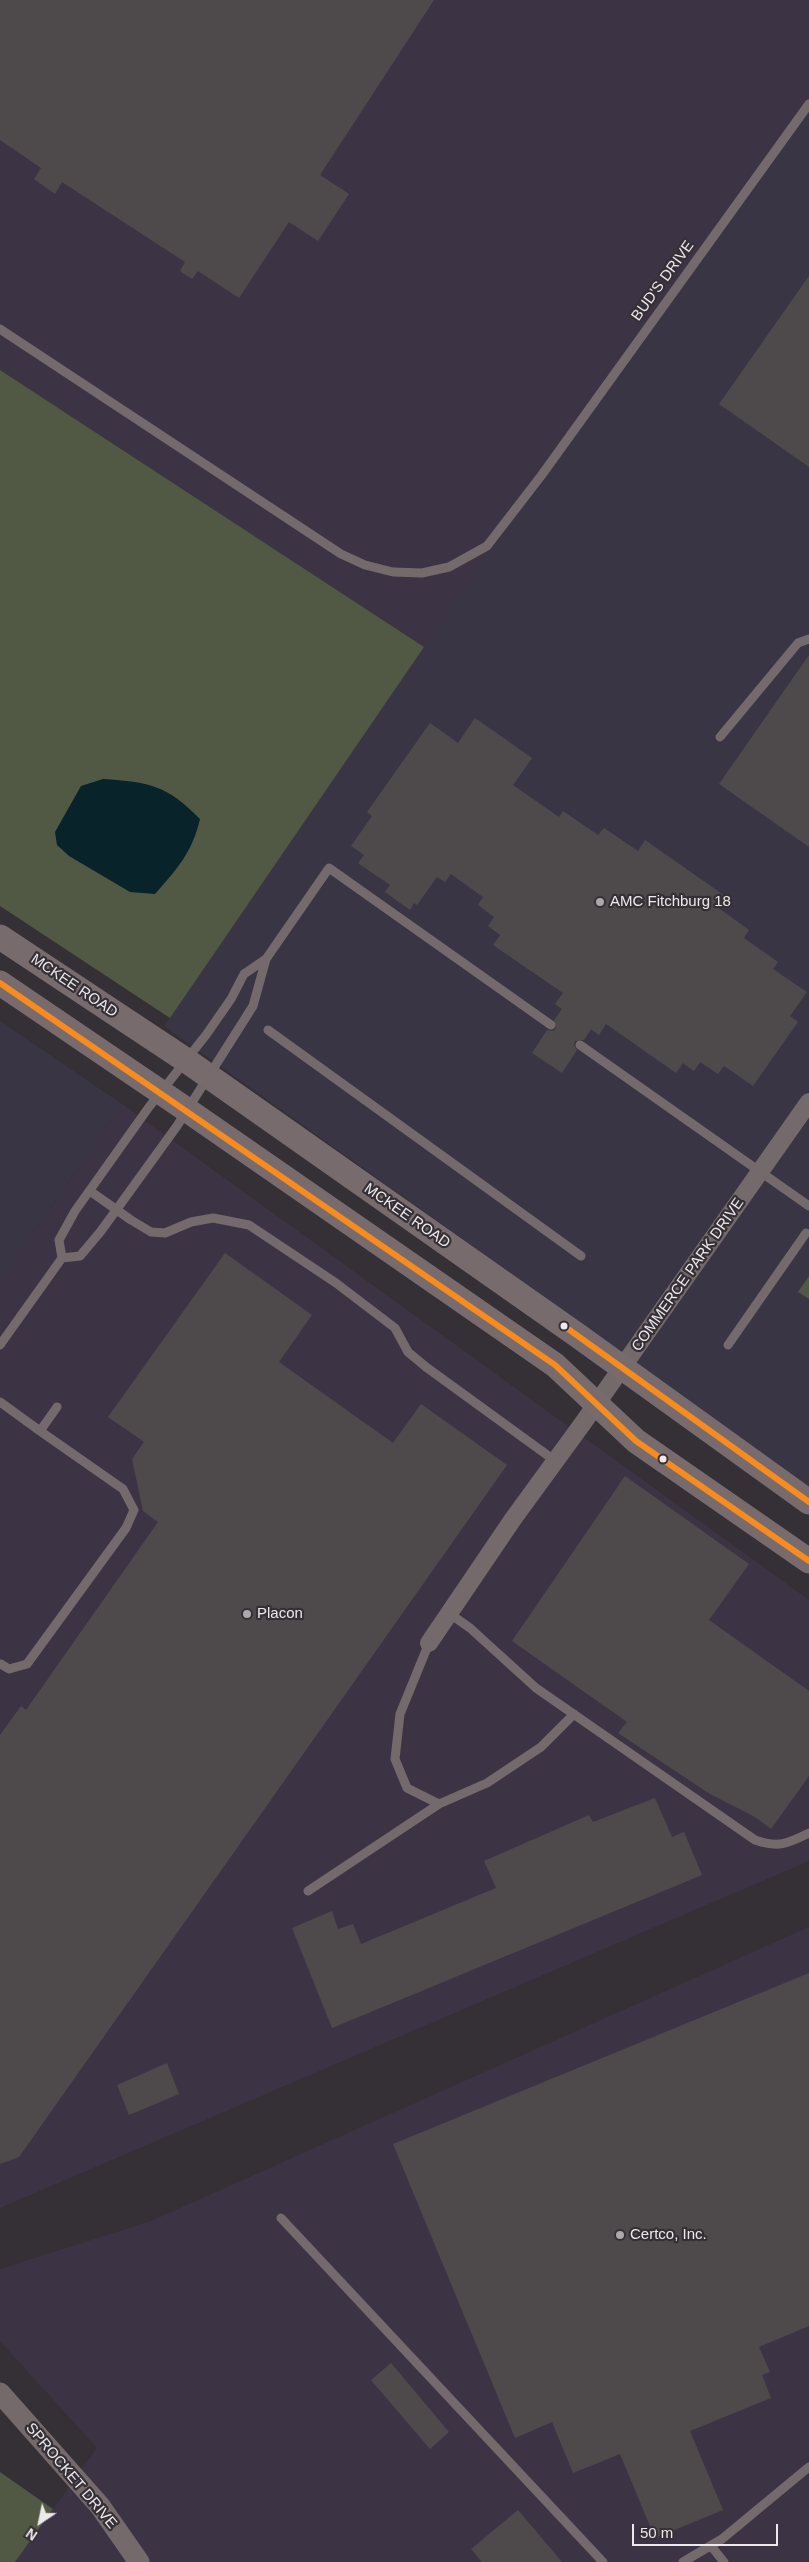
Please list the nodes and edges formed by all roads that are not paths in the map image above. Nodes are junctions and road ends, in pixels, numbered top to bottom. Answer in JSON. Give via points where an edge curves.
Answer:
{"nodes":[{"id":1,"x":809,"y":104,"type":"edge"},
{"id":2,"x":0,"y":329,"type":"edge"},
{"id":3,"x":809,"y":640,"type":"edge"},
{"id":4,"x":720,"y":737,"type":"dead end"},
{"id":5,"x":0,"y":937,"type":"edge"},
{"id":6,"x":266,"y":959,"type":"junction"},
{"id":7,"x":0,"y":984,"type":"edge"},
{"id":8,"x":551,"y":1025,"type":"dead end"},
{"id":9,"x":268,"y":1030,"type":"dead end"},
{"id":10,"x":580,"y":1045,"type":"dead end"},
{"id":11,"x":187,"y":1061,"type":"junction"},
{"id":12,"x":207,"y":1076,"type":"junction"},
{"id":13,"x":161,"y":1092,"type":"junction"},
{"id":14,"x":809,"y":1102,"type":"edge"},
{"id":15,"x":187,"y":1110,"type":"junction"},
{"id":16,"x":760,"y":1172,"type":"junction"},
{"id":17,"x":90,"y":1191,"type":"junction"},
{"id":18,"x":809,"y":1206,"type":"edge"},
{"id":19,"x":117,"y":1210,"type":"junction"},
{"id":20,"x":808,"y":1233,"type":"edge"},
{"id":21,"x":581,"y":1256,"type":"dead end"},
{"id":22,"x":62,"y":1258,"type":"junction"},
{"id":23,"x":0,"y":1345,"type":"edge"},
{"id":24,"x":728,"y":1345,"type":"dead end"},
{"id":25,"x":622,"y":1369,"type":"junction"},
{"id":26,"x":0,"y":1402,"type":"edge"},
{"id":27,"x":597,"y":1404,"type":"junction"},
{"id":28,"x":57,"y":1406,"type":"dead end"},
{"id":29,"x":40,"y":1431,"type":"junction"},
{"id":30,"x":554,"y":1460,"type":"junction"},
{"id":31,"x":809,"y":1502,"type":"edge"},
{"id":32,"x":809,"y":1561,"type":"edge"},
{"id":33,"x":450,"y":1614,"type":"junction"},
{"id":34,"x":429,"y":1643,"type":"joint"},
{"id":35,"x":0,"y":1664,"type":"edge"},
{"id":36,"x":574,"y":1714,"type":"junction"},
{"id":37,"x":439,"y":1804,"type":"junction"},
{"id":38,"x":809,"y":1833,"type":"edge"},
{"id":39,"x":308,"y":1892,"type":"dead end"},
{"id":40,"x":280,"y":2218,"type":"dead end"},
{"id":41,"x":0,"y":2393,"type":"edge"},
{"id":42,"x":809,"y":2467,"type":"edge"},
{"id":43,"x":710,"y":2546,"type":"junction"},
{"id":44,"x":139,"y":2562,"type":"edge"},
{"id":45,"x":603,"y":2562,"type":"edge"},
{"id":46,"x":684,"y":2562,"type":"edge"},
{"id":47,"x":724,"y":2562,"type":"edge"}],
"edges":[{"from":1,"to":2,"type":"lane","name":"BUD'S DRIVE","via":[[487,546],[449,567],[422,573],[393,572],[365,565],[341,554]]},
{"from":3,"to":4,"type":"lane","via":[[798,643]]},
{"from":5,"to":11,"type":"main road","name":"MCKEE ROAD"},
{"from":6,"to":8,"type":"lane","via":[[329,868]]},
{"from":6,"to":11,"type":"lane","via":[[244,974],[231,999]]},
{"from":6,"to":12,"type":"lane","via":[[253,1006]]},
{"from":7,"to":13,"type":"main road"},
{"from":9,"to":21,"type":"lane"},
{"from":10,"to":16,"type":"lane"},
{"from":11,"to":12,"type":"main road","name":"MCKEE ROAD"},
{"from":11,"to":13,"type":"lane"},
{"from":12,"to":15,"type":"lane"},
{"from":12,"to":25,"type":"main road","name":"MCKEE ROAD"},
{"from":13,"to":15,"type":"main road"},
{"from":13,"to":17,"type":"lane"},
{"from":14,"to":16,"type":"street","name":"COMMERCE PARK DRIVE"},
{"from":15,"to":19,"type":"lane"},
{"from":15,"to":27,"type":"main road","via":[[555,1365]]},
{"from":16,"to":18,"type":"lane"},
{"from":16,"to":25,"type":"street","name":"COMMERCE PARK DRIVE"},
{"from":17,"to":19,"type":"lane"},
{"from":17,"to":22,"type":"lane","via":[[59,1240]]},
{"from":19,"to":22,"type":"lane","via":[[80,1256]]},
{"from":19,"to":30,"type":"lane","via":[[151,1232],[165,1233],[191,1222],[213,1218],[249,1225],[382,1317],[395,1328],[408,1352],[426,1367]]},
{"from":20,"to":24,"type":"lane"},
{"from":22,"to":23,"type":"lane"},
{"from":25,"to":27,"type":"street","name":"COMMERCE PARK DRIVE"},
{"from":25,"to":31,"type":"main road","name":"MCKEE ROAD"},
{"from":26,"to":29,"type":"lane"},
{"from":27,"to":30,"type":"street","name":"COMMERCE PARK DRIVE"},
{"from":27,"to":32,"type":"main road","via":[[636,1441]]},
{"from":28,"to":29,"type":"lane"},
{"from":29,"to":35,"type":"lane","via":[[123,1489],[134,1510],[126,1528],[27,1664],[9,1669]]},
{"from":30,"to":33,"type":"street","name":"COMMERCE PARK DRIVE"},
{"from":33,"to":34,"type":"street","name":"COMMERCE PARK DRIVE"},
{"from":33,"to":36,"type":"lane","via":[[536,1688]]},
{"from":34,"to":37,"type":"lane","via":[[400,1714],[395,1760],[407,1788]]},
{"from":36,"to":37,"type":"lane","via":[[541,1747],[487,1783]]},
{"from":36,"to":38,"type":"lane","via":[[754,1840],[771,1846]]},
{"from":37,"to":39,"type":"lane"},
{"from":40,"to":45,"type":"lane"},
{"from":41,"to":44,"type":"street","name":"SPROCKET DRIVE","via":[[100,2506]]},
{"from":42,"to":43,"type":"lane"},
{"from":43,"to":46,"type":"lane"},
{"from":43,"to":47,"type":"lane"}]}
